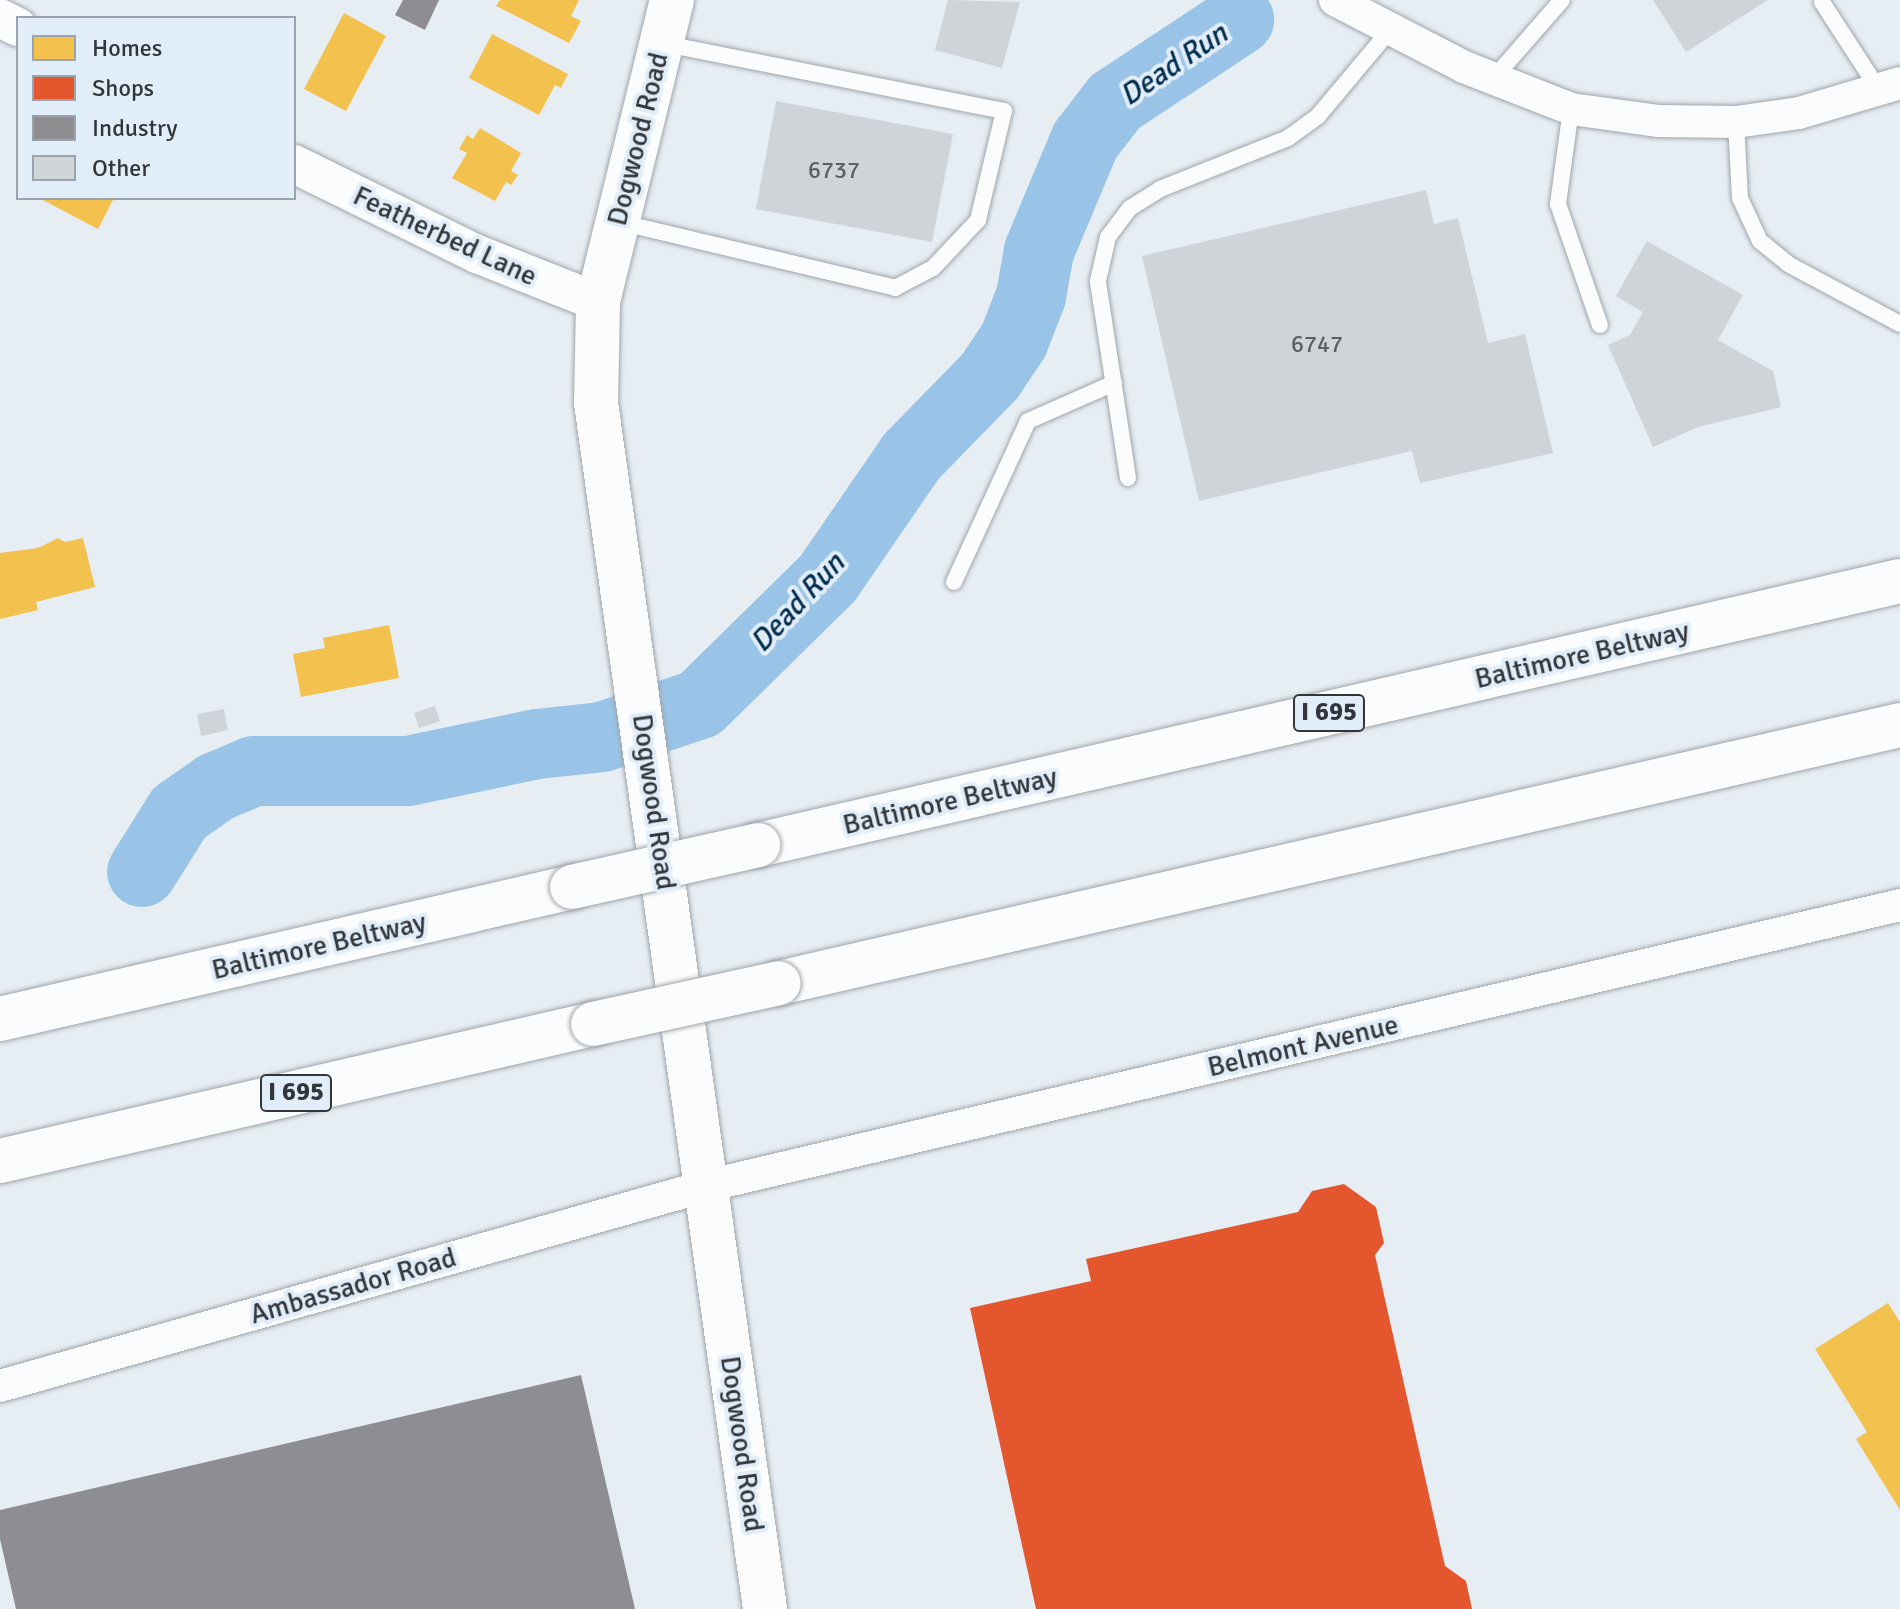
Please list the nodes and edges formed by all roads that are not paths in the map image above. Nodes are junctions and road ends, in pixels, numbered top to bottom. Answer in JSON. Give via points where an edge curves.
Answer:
{"nodes":[{"id":1,"x":672,"y":0,"type":"edge"},
{"id":2,"x":1335,"y":0,"type":"edge"},
{"id":3,"x":1562,"y":0,"type":"edge"},
{"id":4,"x":1822,"y":2,"type":"dead end"},
{"id":5,"x":1391,"y":29,"type":"junction"},
{"id":6,"x":662,"y":43,"type":"junction"},
{"id":7,"x":1493,"y":79,"type":"junction"},
{"id":8,"x":1889,"y":86,"type":"edge"},
{"id":9,"x":1571,"y":109,"type":"junction"},
{"id":10,"x":1736,"y":122,"type":"junction"},
{"id":11,"x":296,"y":165,"type":"edge"},
{"id":12,"x":618,"y":221,"type":"junction"},
{"id":13,"x":598,"y":302,"type":"junction"},
{"id":14,"x":1900,"y":324,"type":"edge"},
{"id":15,"x":1600,"y":325,"type":"dead end"},
{"id":16,"x":1114,"y":383,"type":"junction"},
{"id":17,"x":1128,"y":478,"type":"dead end"},
{"id":18,"x":1900,"y":581,"type":"edge"},
{"id":19,"x":954,"y":582,"type":"dead end"},
{"id":20,"x":1900,"y":725,"type":"edge"},
{"id":21,"x":1900,"y":905,"type":"edge"},
{"id":22,"x":0,"y":1019,"type":"edge"},
{"id":23,"x":0,"y":1161,"type":"edge"},
{"id":24,"x":706,"y":1186,"type":"junction"},
{"id":25,"x":0,"y":1386,"type":"edge"},
{"id":26,"x":765,"y":1609,"type":"edge"}],
"edges":[{"from":1,"to":6,"type":"main road","name":"Dogwood Road"},
{"from":2,"to":5,"type":"street"},
{"from":3,"to":7,"type":"lane"},
{"from":4,"to":8,"type":"lane"},
{"from":5,"to":7,"type":"street"},
{"from":5,"to":16,"type":"lane","via":[[1318,116],[1288,138],[1160,189],[1130,208],[1108,237],[1098,281]]},
{"from":6,"to":12,"type":"main road","name":"Dogwood Road"},
{"from":6,"to":12,"type":"lane","via":[[1004,111],[978,220],[933,268],[895,288]]},
{"from":7,"to":9,"type":"street"},
{"from":8,"to":10,"type":"street","via":[[1799,113]]},
{"from":9,"to":10,"type":"street","via":[[1659,121]]},
{"from":9,"to":15,"type":"lane","via":[[1558,204]]},
{"from":10,"to":14,"type":"lane","via":[[1740,198],[1760,241],[1788,264]]},
{"from":11,"to":13,"type":"street","name":"Featherbed Lane","via":[[477,254]]},
{"from":12,"to":13,"type":"main road","name":"Dogwood Road"},
{"from":13,"to":24,"type":"main road","name":"Dogwood Road","via":[[596,403]]},
{"from":16,"to":17,"type":"lane"},
{"from":16,"to":19,"type":"lane","via":[[1028,421]]},
{"from":18,"to":22,"type":"main road","name":"Baltimore Beltway","number":"I 695","bridge":true},
{"from":20,"to":23,"type":"main road","number":"I 695","bridge":true},
{"from":21,"to":24,"type":"street","name":"Belmont Avenue"},
{"from":24,"to":25,"type":"street","name":"Ambassador Road"},
{"from":24,"to":26,"type":"main road","name":"Dogwood Road"}]}
